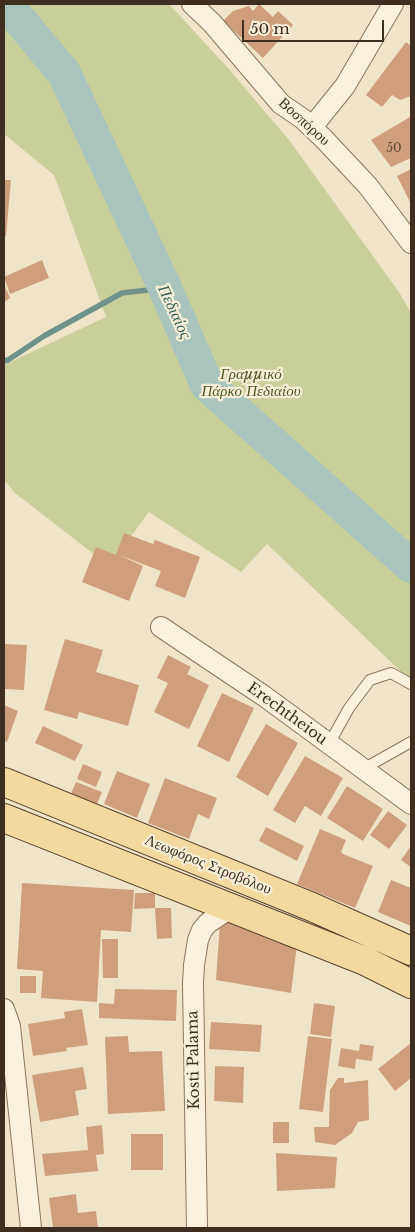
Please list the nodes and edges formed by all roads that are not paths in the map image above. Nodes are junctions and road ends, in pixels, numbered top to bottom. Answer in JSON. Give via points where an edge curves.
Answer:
{"nodes":[{"id":1,"x":192,"y":4,"type":"edge"},
{"id":2,"x":393,"y":4,"type":"edge"},
{"id":3,"x":312,"y":127,"type":"junction"},
{"id":4,"x":411,"y":243,"type":"edge"},
{"id":5,"x":161,"y":627,"type":"dead end"},
{"id":6,"x":411,"y":684,"type":"edge"},
{"id":7,"x":411,"y":742,"type":"edge"},
{"id":8,"x":329,"y":744,"type":"junction"},
{"id":9,"x":363,"y":769,"type":"junction"},
{"id":10,"x":4,"y":782,"type":"edge"},
{"id":11,"x":411,"y":804,"type":"edge"},
{"id":12,"x":4,"y":818,"type":"edge"},
{"id":13,"x":232,"y":907,"type":"junction"},
{"id":14,"x":411,"y":951,"type":"edge"},
{"id":15,"x":411,"y":984,"type":"edge"},
{"id":16,"x":4,"y":1009,"type":"edge"},
{"id":17,"x":31,"y":1228,"type":"edge"},
{"id":18,"x":197,"y":1228,"type":"edge"}],
"edges":[{"from":1,"to":3,"type":"street","name":"Βοσπόρου","via":[[281,104]]},
{"from":2,"to":3,"type":"street","via":[[345,86]]},
{"from":3,"to":4,"type":"street","name":"Βοσπόρου","via":[[368,186]]},
{"from":5,"to":8,"type":"street","name":"Erechtheiou"},
{"from":6,"to":8,"type":"lane","via":[[390,673],[370,680],[349,708]]},
{"from":7,"to":9,"type":"lane"},
{"from":8,"to":9,"type":"street","name":"Erechtheiou"},
{"from":9,"to":11,"type":"street","name":"Erechtheiou"},
{"from":10,"to":14,"type":"main road","name":"Λεωφόρος Στροβόλου","via":[[312,907]]},
{"from":12,"to":13,"type":"main road","name":"Λεωφόρος Στροβόλου"},
{"from":13,"to":15,"type":"main road","name":"Λεωφόρος Στροβόλου","via":[[365,961]]},
{"from":13,"to":18,"type":"street","name":"Kosti Palama","via":[[202,930],[194,966]]},
{"from":16,"to":17,"type":"street","via":[[10,1026]]}]}
